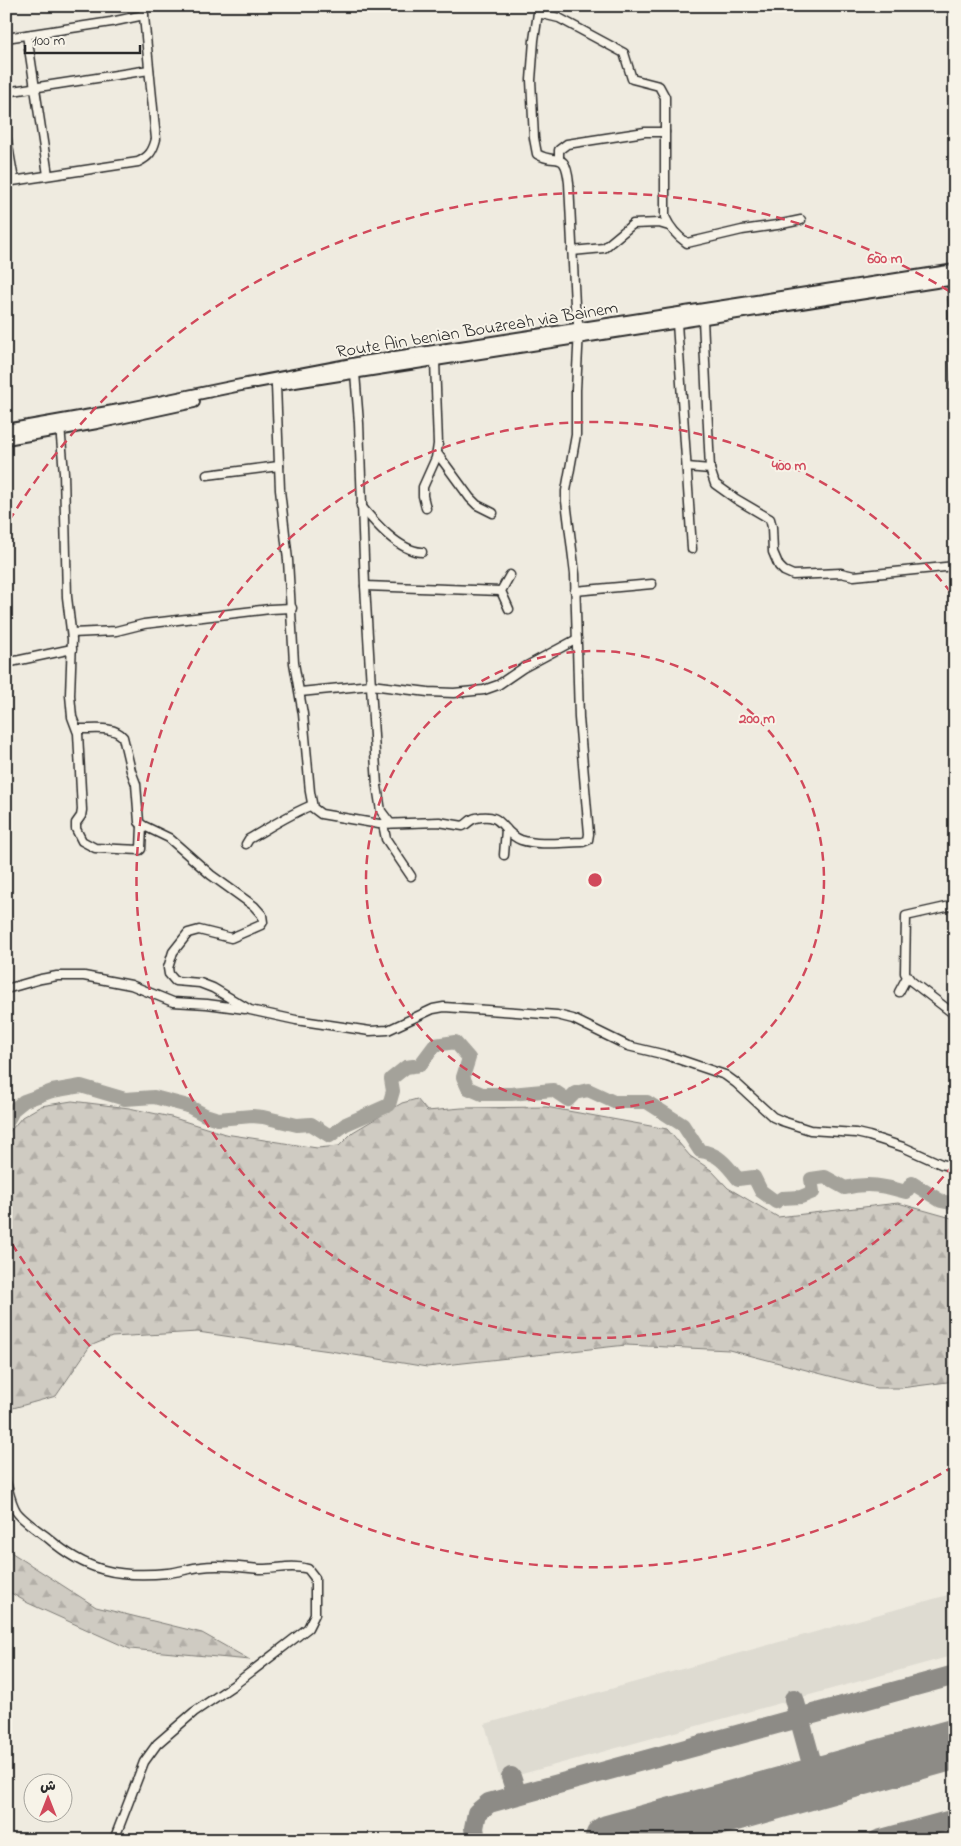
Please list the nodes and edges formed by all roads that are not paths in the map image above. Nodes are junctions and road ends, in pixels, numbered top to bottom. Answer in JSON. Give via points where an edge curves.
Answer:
{"nodes":[{"id":1,"x":143,"y":6,"type":"edge"},
{"id":2,"x":539,"y":10,"type":"edge"},
{"id":3,"x":144,"y":15,"type":"junction"},
{"id":4,"x":27,"y":34,"type":"junction"},
{"id":5,"x":6,"y":38,"type":"edge"},
{"id":6,"x":149,"y":70,"type":"junction"},
{"id":7,"x":35,"y":88,"type":"junction"},
{"id":8,"x":6,"y":92,"type":"edge"},
{"id":9,"x":665,"y":132,"type":"junction"},
{"id":10,"x":6,"y":135,"type":"edge"},
{"id":11,"x":560,"y":159,"type":"junction"},
{"id":12,"x":48,"y":176,"type":"junction"},
{"id":13,"x":10,"y":181,"type":"edge"},
{"id":14,"x":801,"y":220,"type":"dead end"},
{"id":15,"x":669,"y":226,"type":"junction"},
{"id":16,"x":572,"y":251,"type":"junction"},
{"id":17,"x":954,"y":276,"type":"edge"},
{"id":18,"x":703,"y":319,"type":"junction"},
{"id":19,"x":677,"y":324,"type":"junction"},
{"id":20,"x":579,"y":334,"type":"junction"},
{"id":21,"x":435,"y":361,"type":"junction"},
{"id":22,"x":355,"y":373,"type":"junction"},
{"id":23,"x":276,"y":385,"type":"junction"},
{"id":24,"x":955,"y":407,"type":"edge"},
{"id":25,"x":60,"y":425,"type":"junction"},
{"id":26,"x":6,"y":430,"type":"edge"},
{"id":27,"x":6,"y":439,"type":"edge"},
{"id":28,"x":437,"y":453,"type":"junction"},
{"id":29,"x":279,"y":466,"type":"junction"},
{"id":30,"x":687,"y":466,"type":"junction"},
{"id":31,"x":710,"y":469,"type":"junction"},
{"id":32,"x":207,"y":475,"type":"dead end"},
{"id":33,"x":361,"y":506,"type":"junction"},
{"id":34,"x":426,"y":508,"type":"dead end"},
{"id":35,"x":493,"y":512,"type":"dead end"},
{"id":36,"x":692,"y":549,"type":"dead end"},
{"id":37,"x":422,"y":552,"type":"dead end"},
{"id":38,"x":955,"y":566,"type":"edge"},
{"id":39,"x":510,"y":575,"type":"dead end"},
{"id":40,"x":652,"y":584,"type":"dead end"},
{"id":41,"x":365,"y":586,"type":"junction"},
{"id":42,"x":501,"y":591,"type":"junction"},
{"id":43,"x":575,"y":591,"type":"junction"},
{"id":44,"x":292,"y":608,"type":"junction"},
{"id":45,"x":509,"y":609,"type":"dead end"},
{"id":46,"x":72,"y":633,"type":"junction"},
{"id":47,"x":577,"y":639,"type":"junction"},
{"id":48,"x":72,"y":649,"type":"junction"},
{"id":49,"x":6,"y":663,"type":"edge"},
{"id":50,"x":371,"y":685,"type":"junction"},
{"id":51,"x":300,"y":692,"type":"junction"},
{"id":52,"x":77,"y":729,"type":"junction"},
{"id":53,"x":312,"y":805,"type":"junction"},
{"id":54,"x":386,"y":824,"type":"junction"},
{"id":55,"x":142,"y":825,"type":"junction"},
{"id":56,"x":506,"y":828,"type":"junction"},
{"id":57,"x":246,"y":844,"type":"dead end"},
{"id":58,"x":504,"y":855,"type":"dead end"},
{"id":59,"x":411,"y":876,"type":"dead end"},
{"id":60,"x":955,"y":906,"type":"edge"},
{"id":61,"x":908,"y":977,"type":"junction"},
{"id":62,"x":6,"y":989,"type":"edge"},
{"id":63,"x":899,"y":992,"type":"dead end"},
{"id":64,"x":250,"y":1010,"type":"junction"},
{"id":65,"x":955,"y":1015,"type":"edge"},
{"id":66,"x":955,"y":1167,"type":"edge"},
{"id":67,"x":6,"y":1482,"type":"edge"},
{"id":68,"x":114,"y":1840,"type":"edge"}],
"edges":[{"from":1,"to":3,"type":"street"},
{"from":2,"to":9,"type":"street","via":[[624,53],[632,79],[659,86],[665,97]]},
{"from":2,"to":11,"type":"street","via":[[531,80],[535,150],[540,156]]},
{"from":3,"to":4,"type":"street"},
{"from":3,"to":6,"type":"street"},
{"from":4,"to":5,"type":"street"},
{"from":4,"to":7,"type":"street"},
{"from":6,"to":7,"type":"street"},
{"from":6,"to":12,"type":"street","via":[[156,139],[152,153],[138,162]]},
{"from":7,"to":8,"type":"street"},
{"from":7,"to":12,"type":"street"},
{"from":9,"to":11,"type":"street","via":[[567,144],[559,150]]},
{"from":9,"to":15,"type":"street","via":[[665,217]]},
{"from":10,"to":13,"type":"street"},
{"from":11,"to":16,"type":"street","via":[[567,170],[569,183]]},
{"from":12,"to":13,"type":"street"},
{"from":14,"to":15,"type":"street","via":[[687,243]]},
{"from":15,"to":16,"type":"street","via":[[633,224],[604,248]]},
{"from":16,"to":20,"type":"street","via":[[574,305]]},
{"from":17,"to":18,"type":"main road","name":"Route Ain benian Bouzreah via Bainem"},
{"from":17,"to":20,"type":"main road","name":"Route Ain benian Bouzreah via Bainem"},
{"from":17,"to":24,"type":"street"},
{"from":18,"to":19,"type":"main road","name":"Route Ain benian Bouzreah via Bainem"},
{"from":18,"to":31,"type":"street"},
{"from":19,"to":20,"type":"main road","name":"Route Ain benian Bouzreah via Bainem"},
{"from":19,"to":30,"type":"street"},
{"from":20,"to":21,"type":"main road","name":"Route Ain benian Bouzreah via Bainem"},
{"from":20,"to":25,"type":"main road","name":"Route Ain benian Bouzreah via Bainem","via":[[363,362]]},
{"from":20,"to":43,"type":"street","via":[[576,435],[566,501]]},
{"from":21,"to":22,"type":"main road","name":"Route Ain benian Bouzreah via Bainem"},
{"from":21,"to":28,"type":"street"},
{"from":22,"to":23,"type":"main road","name":"Route Ain benian Bouzreah via Bainem"},
{"from":22,"to":33,"type":"street"},
{"from":23,"to":25,"type":"main road","name":"Route Ain benian Bouzreah via Bainem","via":[[130,416]]},
{"from":23,"to":29,"type":"street"},
{"from":25,"to":26,"type":"main road","name":"Route Ain benian Bouzreah via Bainem"},
{"from":25,"to":27,"type":"main road","name":"Route Ain benian Bouzreah via Bainem"},
{"from":25,"to":46,"type":"street"},
{"from":28,"to":34,"type":"street","via":[[423,487]]},
{"from":28,"to":35,"type":"street","via":[[470,498]]},
{"from":29,"to":32,"type":"street"},
{"from":29,"to":44,"type":"street"},
{"from":30,"to":31,"type":"street"},
{"from":30,"to":36,"type":"street"},
{"from":31,"to":38,"type":"street","via":[[715,484],[770,519],[775,558],[788,574],[841,572],[854,576]]},
{"from":33,"to":37,"type":"street","via":[[373,521],[404,547],[412,552]]},
{"from":33,"to":41,"type":"street"},
{"from":39,"to":42,"type":"street"},
{"from":40,"to":43,"type":"street"},
{"from":41,"to":42,"type":"street"},
{"from":41,"to":50,"type":"street"},
{"from":42,"to":45,"type":"street"},
{"from":43,"to":47,"type":"street"},
{"from":44,"to":46,"type":"street","via":[[144,624],[116,632]]},
{"from":44,"to":51,"type":"street","via":[[294,664]]},
{"from":46,"to":48,"type":"street"},
{"from":47,"to":50,"type":"street","via":[[523,668],[498,686],[484,690],[428,692]]},
{"from":47,"to":56,"type":"street","via":[[588,840],[533,843],[513,836]]},
{"from":48,"to":49,"type":"street"},
{"from":48,"to":52,"type":"street","via":[[70,695],[72,718]]},
{"from":50,"to":51,"type":"street"},
{"from":50,"to":54,"type":"street","via":[[379,802]]},
{"from":51,"to":53,"type":"street"},
{"from":52,"to":55,"type":"street","via":[[114,730],[123,737],[136,784],[139,822]]},
{"from":52,"to":55,"type":"street","via":[[82,810],[76,828],[82,841],[95,848],[140,850]]},
{"from":53,"to":54,"type":"street","via":[[321,814]]},
{"from":53,"to":57,"type":"street","via":[[289,815]]},
{"from":54,"to":56,"type":"street","via":[[439,822],[463,826],[473,818],[489,817],[498,819]]},
{"from":54,"to":59,"type":"street","via":[[386,839]]},
{"from":55,"to":64,"type":"street","via":[[169,838],[262,915],[261,925],[231,938],[198,930],[188,933],[173,952],[168,968],[175,981],[200,983],[213,988]]},
{"from":56,"to":58,"type":"street"},
{"from":60,"to":61,"type":"street","via":[[906,916],[905,973]]},
{"from":61,"to":63,"type":"street"},
{"from":61,"to":65,"type":"street"},
{"from":62,"to":64,"type":"street","via":[[57,976],[84,976],[123,982],[173,1002]]},
{"from":64,"to":66,"type":"street","via":[[377,1032],[444,1007],[565,1017],[628,1046],[725,1075],[773,1117],[782,1121],[810,1130],[869,1136]]},
{"from":67,"to":68,"type":"street","via":[[20,1516],[58,1547],[98,1570],[132,1574],[169,1573],[202,1566],[294,1567],[308,1569],[315,1578],[315,1614],[308,1628],[194,1712],[157,1744],[144,1762]]}]}
